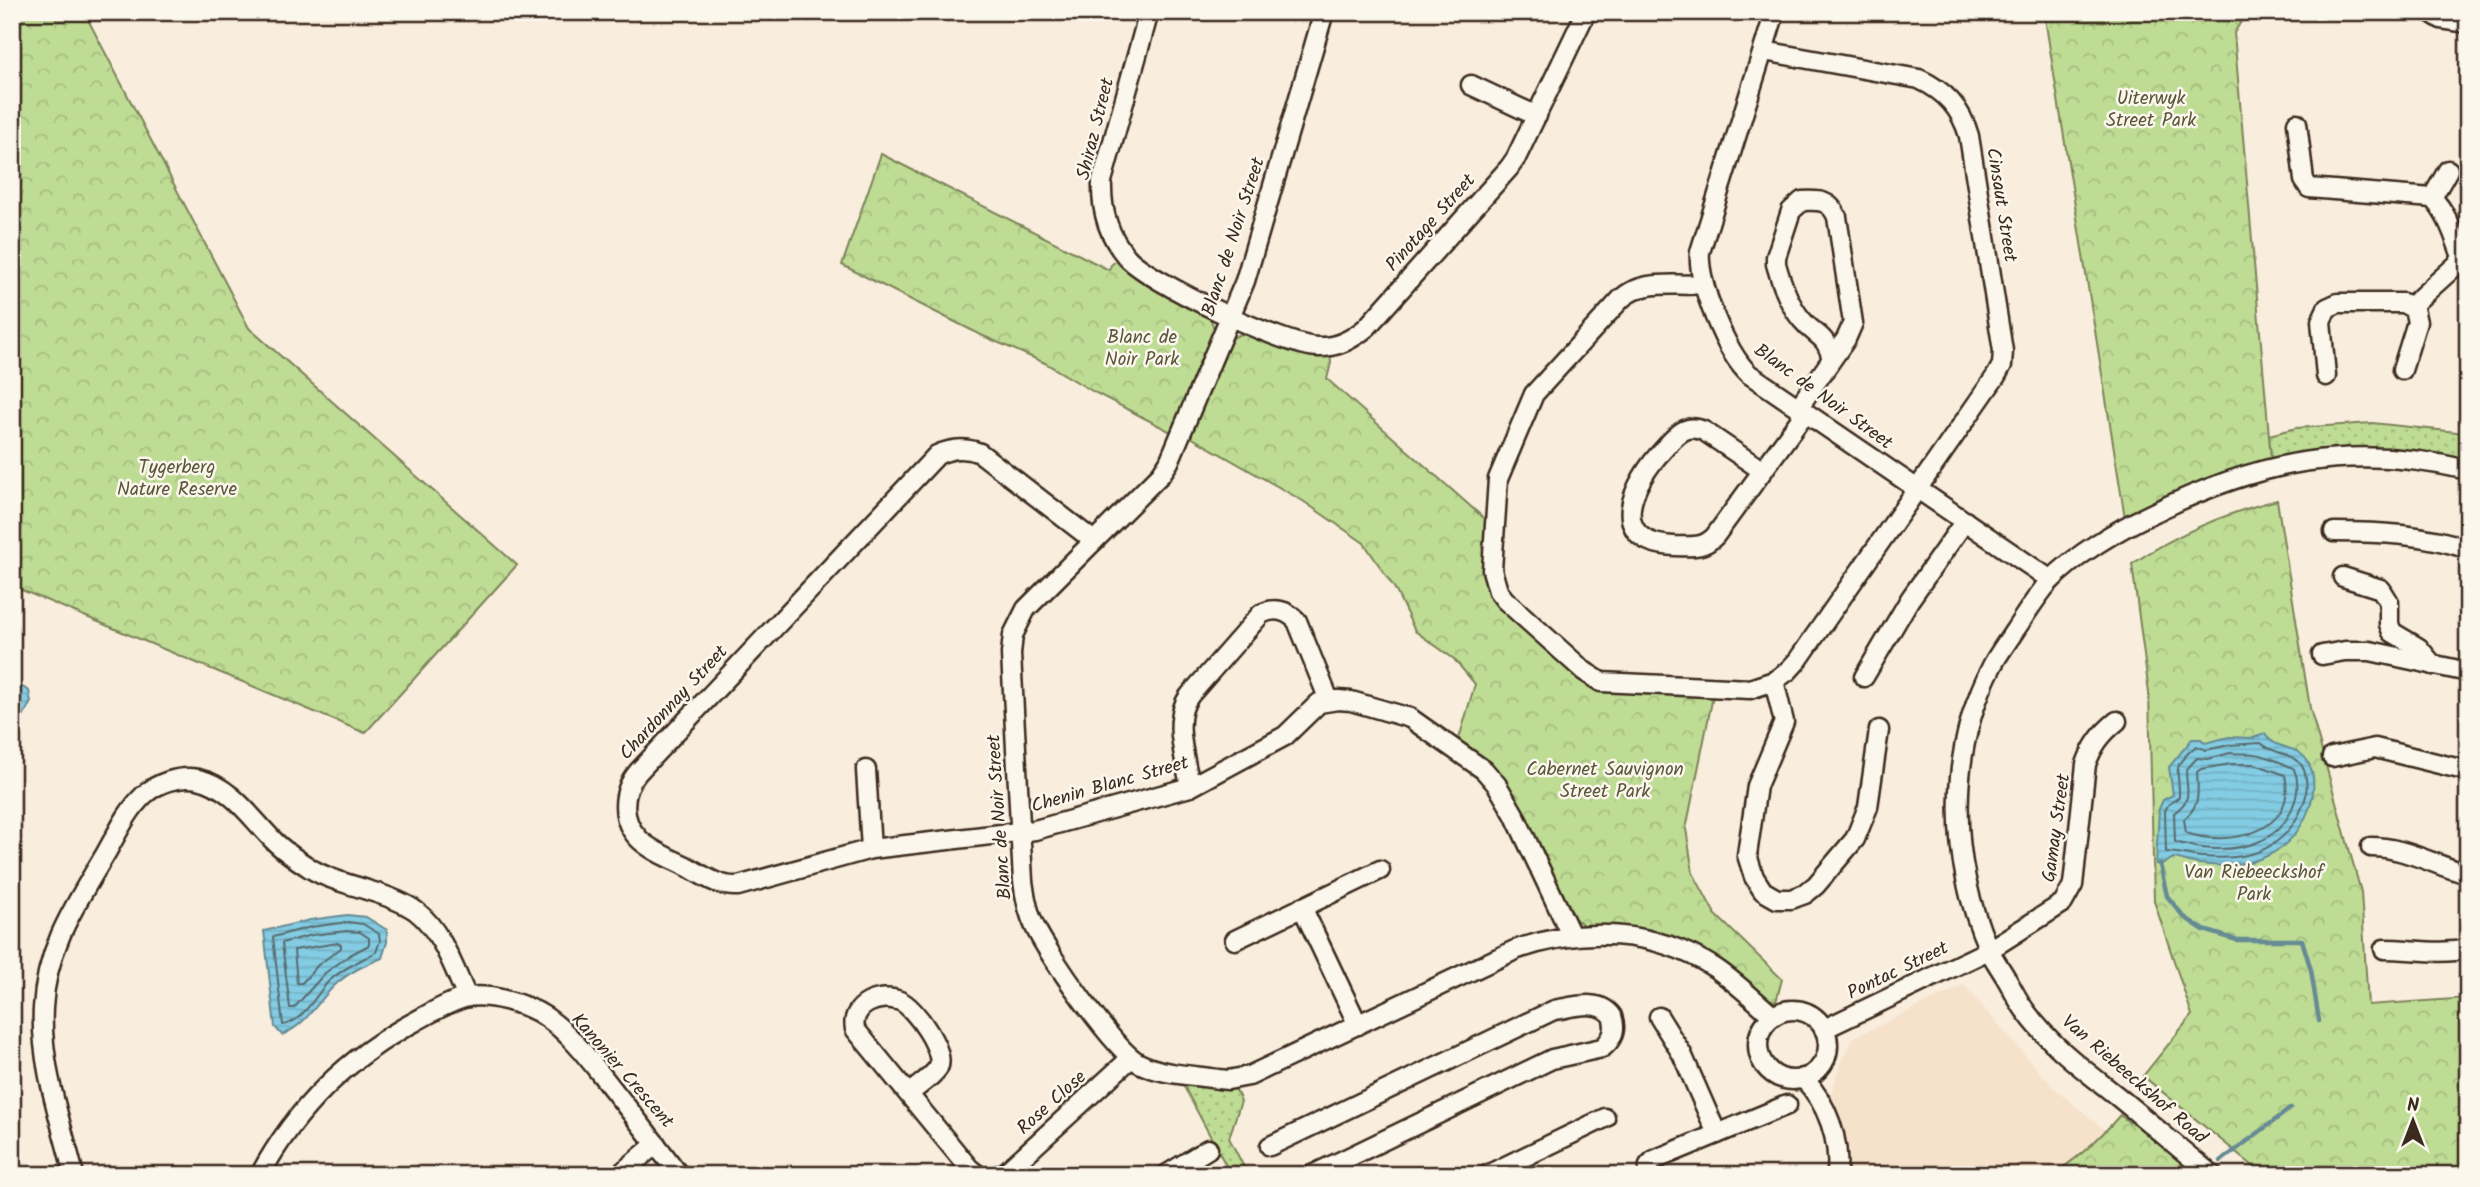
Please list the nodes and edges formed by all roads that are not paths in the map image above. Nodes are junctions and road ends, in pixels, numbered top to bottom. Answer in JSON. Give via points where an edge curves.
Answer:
{"nodes":[{"id":1,"x":1149,"y":12,"type":"edge"},
{"id":2,"x":1324,"y":12,"type":"edge"},
{"id":3,"x":1586,"y":12,"type":"edge"},
{"id":4,"x":1775,"y":12,"type":"edge"},
{"id":5,"x":2430,"y":12,"type":"edge"},
{"id":6,"x":2468,"y":23,"type":"edge"},
{"id":7,"x":1764,"y":51,"type":"junction"},
{"id":8,"x":1471,"y":85,"type":"dead end"},
{"id":9,"x":1536,"y":116,"type":"junction"},
{"id":10,"x":2297,"y":122,"type":"dead end"},
{"id":11,"x":2448,"y":170,"type":"dead end"},
{"id":12,"x":2432,"y":198,"type":"junction"},
{"id":13,"x":2465,"y":260,"type":"edge"},
{"id":14,"x":1703,"y":284,"type":"junction"},
{"id":15,"x":2411,"y":306,"type":"junction"},
{"id":16,"x":1231,"y":316,"type":"junction"},
{"id":17,"x":1832,"y":359,"type":"junction"},
{"id":18,"x":2402,"y":370,"type":"dead end"},
{"id":19,"x":2326,"y":376,"type":"dead end"},
{"id":20,"x":1802,"y":410,"type":"junction"},
{"id":21,"x":2468,"y":470,"type":"edge"},
{"id":22,"x":1763,"y":471,"type":"junction"},
{"id":23,"x":1917,"y":489,"type":"junction"},
{"id":24,"x":1965,"y":522,"type":"junction"},
{"id":25,"x":2334,"y":532,"type":"dead end"},
{"id":26,"x":1094,"y":541,"type":"junction"},
{"id":27,"x":2468,"y":549,"type":"edge"},
{"id":28,"x":2343,"y":577,"type":"dead end"},
{"id":29,"x":2051,"y":580,"type":"junction"},
{"id":30,"x":2322,"y":655,"type":"dead end"},
{"id":31,"x":2433,"y":665,"type":"junction"},
{"id":32,"x":2468,"y":672,"type":"edge"},
{"id":33,"x":1864,"y":677,"type":"dead end"},
{"id":34,"x":1774,"y":681,"type":"junction"},
{"id":35,"x":1329,"y":700,"type":"junction"},
{"id":36,"x":2117,"y":721,"type":"dead end"},
{"id":37,"x":1879,"y":730,"type":"dead end"},
{"id":38,"x":2332,"y":757,"type":"dead end"},
{"id":39,"x":866,"y":769,"type":"dead end"},
{"id":40,"x":2468,"y":771,"type":"edge"},
{"id":41,"x":1190,"y":787,"type":"junction"},
{"id":42,"x":1020,"y":831,"type":"junction"},
{"id":43,"x":2371,"y":847,"type":"dead end"},
{"id":44,"x":871,"y":849,"type":"junction"},
{"id":45,"x":1380,"y":870,"type":"dead end"},
{"id":46,"x":2468,"y":874,"type":"edge"},
{"id":47,"x":1302,"y":907,"type":"junction"},
{"id":48,"x":1571,"y":935,"type":"junction"},
{"id":49,"x":1236,"y":940,"type":"dead end"},
{"id":50,"x":2384,"y":949,"type":"dead end"},
{"id":51,"x":2468,"y":949,"type":"edge"},
{"id":52,"x":1989,"y":950,"type":"junction"},
{"id":53,"x":467,"y":997,"type":"junction"},
{"id":54,"x":1773,"y":1016,"type":"junction"},
{"id":55,"x":1659,"y":1017,"type":"dead end"},
{"id":56,"x":1359,"y":1025,"type":"junction"},
{"id":57,"x":1824,"y":1028,"type":"junction"},
{"id":58,"x":1131,"y":1059,"type":"junction"},
{"id":59,"x":1803,"y":1078,"type":"junction"},
{"id":60,"x":910,"y":1093,"type":"junction"},
{"id":61,"x":1787,"y":1105,"type":"dead end"},
{"id":62,"x":1605,"y":1118,"type":"dead end"},
{"id":63,"x":1717,"y":1134,"type":"junction"},
{"id":64,"x":656,"y":1144,"type":"junction"},
{"id":65,"x":1270,"y":1146,"type":"dead end"},
{"id":66,"x":1208,"y":1149,"type":"dead end"},
{"id":67,"x":74,"y":1175,"type":"edge"},
{"id":68,"x":260,"y":1175,"type":"edge"},
{"id":69,"x":619,"y":1175,"type":"edge"},
{"id":70,"x":679,"y":1175,"type":"edge"},
{"id":71,"x":978,"y":1175,"type":"edge"},
{"id":72,"x":999,"y":1175,"type":"edge"},
{"id":73,"x":1166,"y":1175,"type":"edge"},
{"id":74,"x":1312,"y":1175,"type":"edge"},
{"id":75,"x":1487,"y":1175,"type":"edge"},
{"id":76,"x":1648,"y":1175,"type":"edge"},
{"id":77,"x":1837,"y":1175,"type":"edge"},
{"id":78,"x":2212,"y":1175,"type":"edge"}],
"edges":[{"from":1,"to":16,"type":"street","name":"Shiraz Street","via":[[1104,167],[1101,195],[1107,223],[1119,247],[1137,267]]},
{"from":2,"to":16,"type":"street","name":"Blanc de Noir Street","via":[[1257,244]]},
{"from":3,"to":9,"type":"street","name":"Pinotage Street"},
{"from":4,"to":7,"type":"street","name":"Blanc de Noir Street"},
{"from":5,"to":6,"type":"street","via":[[2441,19]]},
{"from":7,"to":14,"type":"street","name":"Blanc de Noir Street","via":[[1704,239],[1699,261]]},
{"from":7,"to":23,"type":"street","name":"Cinsaut Street","via":[[1919,79],[1949,98],[1966,125],[2003,358],[1996,376]]},
{"from":8,"to":9,"type":"street"},
{"from":9,"to":16,"type":"street","name":"Pinotage Street","via":[[1508,169],[1367,327],[1351,339],[1310,347]]},
{"from":10,"to":12,"type":"street","via":[[2309,188]]},
{"from":11,"to":12,"type":"street"},
{"from":12,"to":13,"type":"street"},
{"from":13,"to":15,"type":"street"},
{"from":14,"to":20,"type":"street","name":"Blanc de Noir Street","via":[[1735,359]]},
{"from":14,"to":34,"type":"street","via":[[1644,286],[1631,291],[1534,394],[1496,485],[1492,570],[1505,600],[1595,679],[1738,689]]},
{"from":15,"to":18,"type":"street","via":[[2417,322]]},
{"from":15,"to":19,"type":"street","via":[[2338,303],[2327,308],[2321,321]]},
{"from":16,"to":26,"type":"street","name":"Blanc de Noir Street","via":[[1169,462]]},
{"from":17,"to":17,"type":"street","via":[[1824,339],[1796,311],[1776,264],[1791,211],[1802,201],[1824,201],[1837,217],[1853,323]]},
{"from":17,"to":20,"type":"street"},
{"from":20,"to":22,"type":"street"},
{"from":20,"to":23,"type":"street","name":"Blanc de Noir Street"},
{"from":21,"to":29,"type":"street","name":"Van Riebeeckshof Road","via":[[2375,457],[2327,458],[2266,468],[2212,486],[2123,527]]},
{"from":22,"to":22,"type":"street","via":[[1705,544],[1658,545],[1646,541],[1633,527],[1630,505],[1642,475],[1686,429],[1704,431]]},
{"from":23,"to":24,"type":"street","name":"Blanc de Noir Street"},
{"from":23,"to":34,"type":"street","name":"Cinsaut Street","via":[[1798,660]]},
{"from":24,"to":29,"type":"street","name":"Blanc de Noir Street"},
{"from":24,"to":33,"type":"street","via":[[1910,599]]},
{"from":25,"to":27,"type":"street","via":[[2393,534]]},
{"from":26,"to":42,"type":"street","name":"Blanc de Noir Street","via":[[1026,609],[1013,635]]},
{"from":26,"to":44,"type":"street","name":"Chardonnay Street","via":[[980,453],[962,449],[937,455],[638,772],[626,793],[627,820],[641,841],[723,885],[745,885]]},
{"from":28,"to":31,"type":"street","via":[[2381,589],[2389,602],[2392,632],[2419,648]]},
{"from":29,"to":52,"type":"street","name":"Van Riebeeckshof Road","via":[[1993,664],[1975,707],[1961,764],[1959,846],[1970,898]]},
{"from":30,"to":31,"type":"street","via":[[2370,651]]},
{"from":31,"to":32,"type":"street"},
{"from":34,"to":37,"type":"street","via":[[1784,722],[1757,786],[1747,855],[1763,891],[1777,899],[1798,897],[1816,885],[1855,839],[1868,807]]},
{"from":35,"to":41,"type":"street","name":"Chenin Blanc Street","via":[[1319,703],[1285,736]]},
{"from":35,"to":41,"type":"street","via":[[1297,621],[1278,610],[1261,614],[1182,707]]},
{"from":35,"to":48,"type":"street","via":[[1351,701],[1410,718],[1484,770],[1514,814]]},
{"from":36,"to":52,"type":"street","name":"Gamay Street","via":[[2101,734],[2087,764],[2069,894],[2063,903]]},
{"from":38,"to":40,"type":"street","via":[[2375,748]]},
{"from":39,"to":44,"type":"street"},
{"from":41,"to":42,"type":"street","name":"Chenin Blanc Street"},
{"from":42,"to":44,"type":"street","name":"Chardonnay Street"},
{"from":42,"to":58,"type":"street","name":"Blanc de Noir Street","via":[[1024,893],[1035,927],[1115,1043]]},
{"from":43,"to":46,"type":"street","via":[[2419,855]]},
{"from":45,"to":47,"type":"street"},
{"from":47,"to":49,"type":"street"},
{"from":47,"to":56,"type":"street"},
{"from":48,"to":54,"type":"street","name":"Blanc de Noir Street","via":[[1625,935],[1679,949],[1713,966]]},
{"from":48,"to":56,"type":"street","name":"Blanc de Noir Street","via":[[1515,950]]},
{"from":50,"to":51,"type":"street","via":[[2438,953]]},
{"from":52,"to":57,"type":"street","name":"Pontac Street"},
{"from":52,"to":78,"type":"street","name":"Van Riebeeckshof Road","via":[[2027,1014],[2067,1055]]},
{"from":53,"to":64,"type":"street","name":"Kanonier Crescent","via":[[500,999],[544,1016],[584,1053]]},
{"from":53,"to":67,"type":"street","via":[[439,939],[416,911],[327,877],[297,860],[212,782],[194,778],[161,784],[144,795],[129,814],[65,922],[52,953],[42,1034]]},
{"from":53,"to":68,"type":"street","name":"Kanonier Crescent","via":[[404,1027],[331,1080],[292,1123]]},
{"from":54,"to":57,"type":"street","via":[[1789,1010],[1806,1012]]},
{"from":54,"to":59,"type":"street","via":[[1759,1037],[1764,1063],[1777,1076]]},
{"from":55,"to":63,"type":"street","via":[[1682,1054]]},
{"from":56,"to":58,"type":"street","name":"Blanc de Noir Street","via":[[1239,1079],[1156,1069]]},
{"from":57,"to":59,"type":"street","via":[[1826,1058]]},
{"from":58,"to":72,"type":"street","name":"Rose Close"},
{"from":59,"to":77,"type":"street","via":[[1833,1129]]},
{"from":60,"to":60,"type":"street","via":[[855,1029],[856,1012],[864,1004],[901,1001],[937,1046],[938,1068]]},
{"from":60,"to":71,"type":"street"},
{"from":61,"to":63,"type":"street"},
{"from":62,"to":75,"type":"street"},
{"from":63,"to":76,"type":"street","via":[[1654,1160]]},
{"from":64,"to":69,"type":"street"},
{"from":64,"to":70,"type":"street","name":"Kanonier Crescent"},
{"from":65,"to":74,"type":"street","via":[[1554,1010],[1593,1004],[1612,1016],[1614,1033],[1602,1048],[1552,1059]]},
{"from":66,"to":73,"type":"street"}]}
